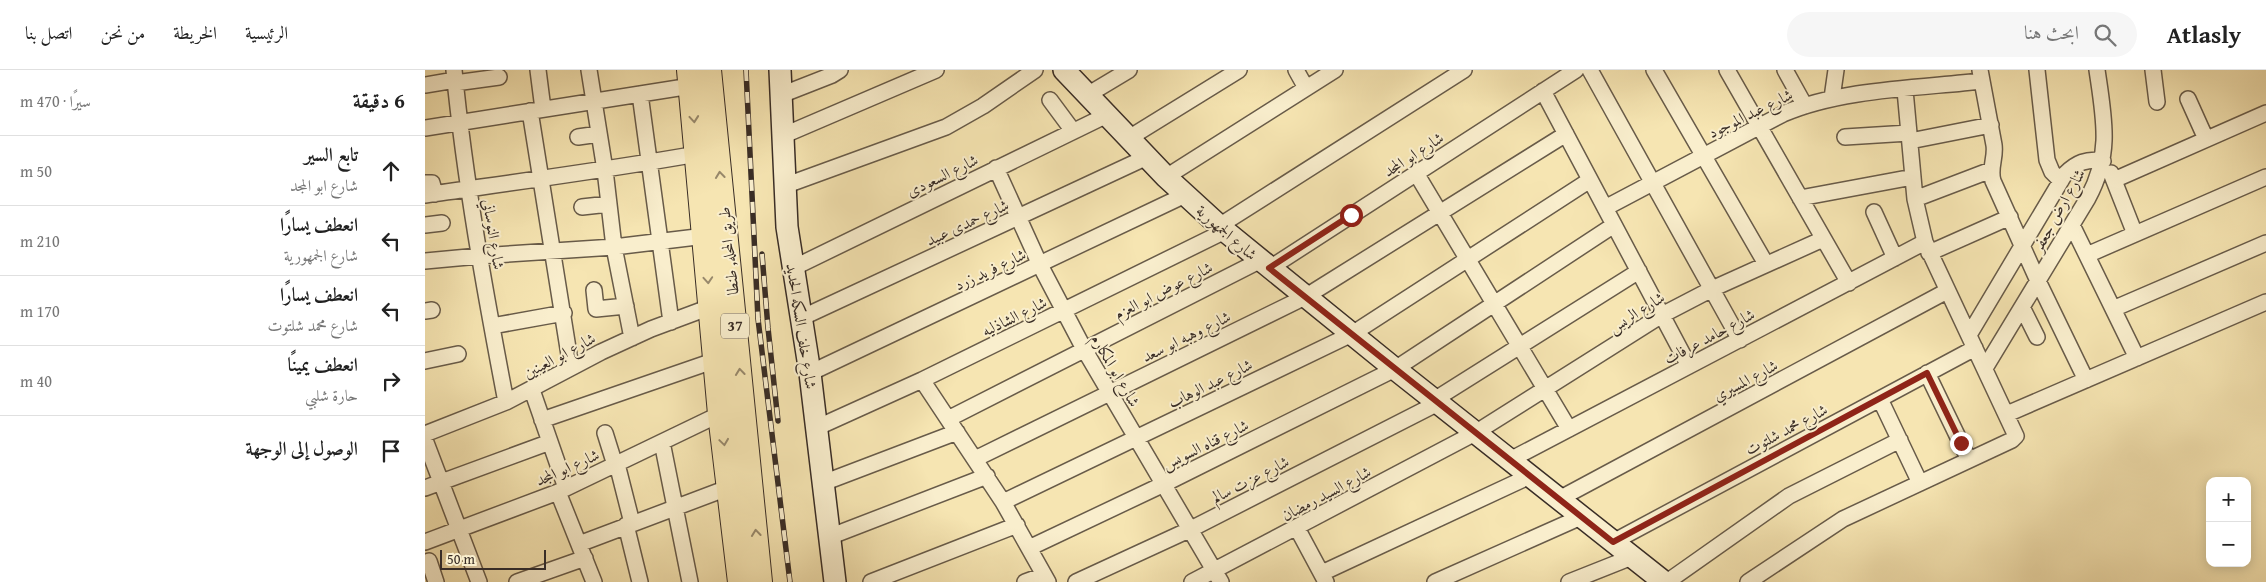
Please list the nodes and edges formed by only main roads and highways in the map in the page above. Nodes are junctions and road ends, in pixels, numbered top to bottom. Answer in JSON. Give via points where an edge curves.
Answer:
{"nodes":[{"id":1,"x":709,"y":70,"type":"edge"},
{"id":2,"x":690,"y":78,"type":"edge"},
{"id":3,"x":740,"y":582,"type":"edge"},
{"id":4,"x":761,"y":582,"type":"edge"}],
"edges":[{"from":4,"to":1,"type":"main road","name":"طريق المحله, طنطا","number":"37","one_way":true},
{"from":2,"to":3,"type":"main road","name":"طريق المحله, طنطا","number":"37","one_way":true,"via":[[720,414]]}]}
